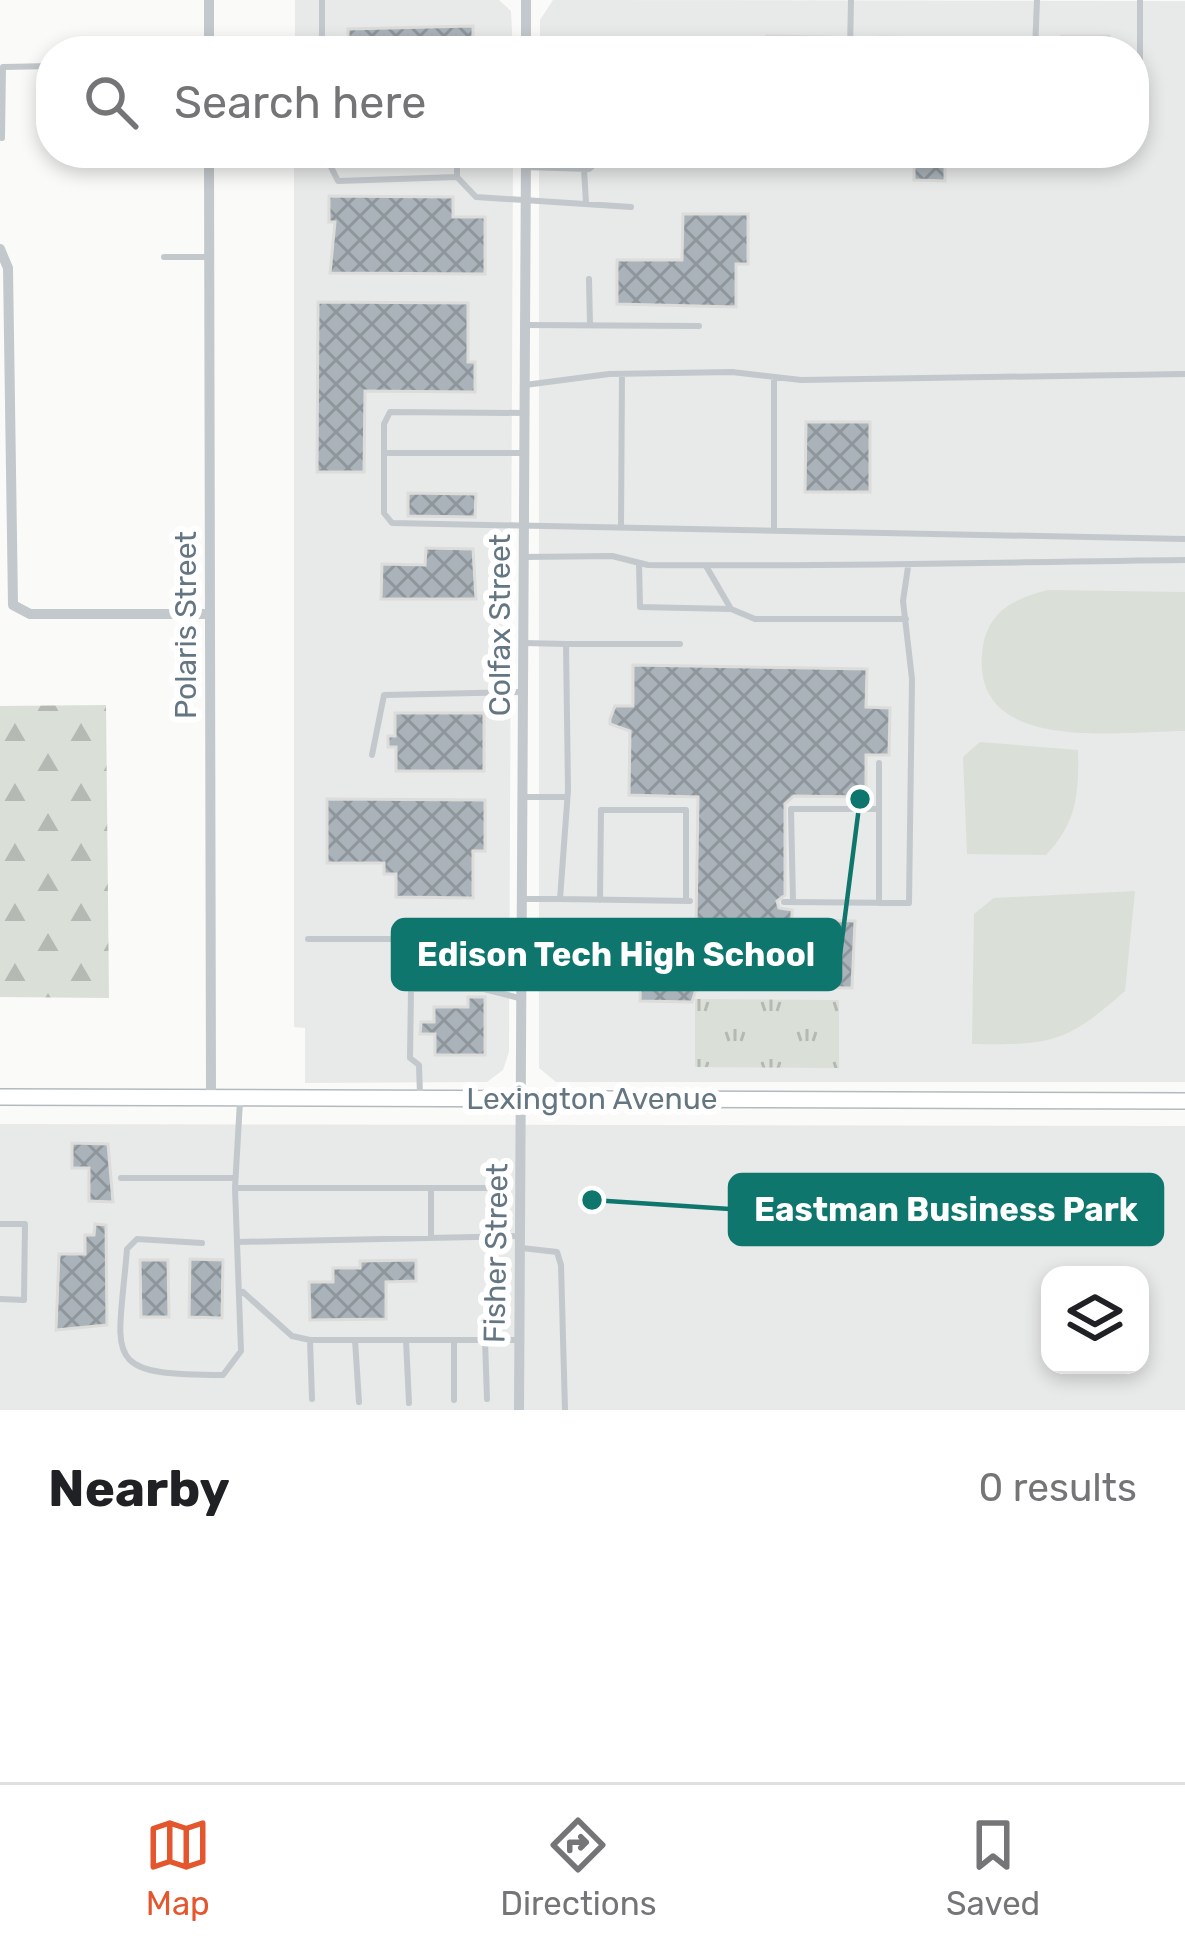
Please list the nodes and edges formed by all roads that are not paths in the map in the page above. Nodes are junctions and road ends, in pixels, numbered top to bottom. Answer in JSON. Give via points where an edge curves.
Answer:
{"nodes":[{"id":1,"x":208,"y":0,"type":"edge"},
{"id":2,"x":322,"y":0,"type":"edge"},
{"id":3,"x":526,"y":0,"type":"edge"},
{"id":4,"x":851,"y":0,"type":"edge"},
{"id":5,"x":1036,"y":0,"type":"edge"},
{"id":6,"x":1140,"y":0,"type":"edge"},
{"id":7,"x":209,"y":36,"type":"edge"},
{"id":8,"x":322,"y":36,"type":"edge"},
{"id":9,"x":526,"y":36,"type":"edge"},
{"id":10,"x":850,"y":36,"type":"edge"},
{"id":11,"x":1035,"y":36,"type":"edge"},
{"id":12,"x":1140,"y":36,"type":"edge"},
{"id":13,"x":36,"y":66,"type":"edge"},
{"id":14,"x":2,"y":67,"type":"edge"},
{"id":15,"x":2,"y":138,"type":"edge"},
{"id":16,"x":209,"y":168,"type":"edge"},
{"id":17,"x":332,"y":168,"type":"edge"},
{"id":18,"x":457,"y":168,"type":"edge"},
{"id":19,"x":525,"y":168,"type":"edge"},
{"id":20,"x":577,"y":168,"type":"edge"},
{"id":21,"x":584,"y":169,"type":"joint"},
{"id":22,"x":457,"y":177,"type":"junction"},
{"id":23,"x":525,"y":197,"type":"junction"},
{"id":24,"x":586,"y":203,"type":"junction"},
{"id":25,"x":631,"y":207,"type":"dead end"},
{"id":26,"x":0,"y":248,"type":"edge"},
{"id":27,"x":164,"y":257,"type":"dead end"},
{"id":28,"x":209,"y":257,"type":"junction"},
{"id":29,"x":589,"y":279,"type":"dead end"},
{"id":30,"x":525,"y":325,"type":"junction"},
{"id":31,"x":590,"y":326,"type":"junction"},
{"id":32,"x":699,"y":326,"type":"dead end"},
{"id":33,"x":622,"y":374,"type":"junction"},
{"id":34,"x":1185,"y":374,"type":"edge"},
{"id":35,"x":774,"y":377,"type":"junction"},
{"id":36,"x":525,"y":385,"type":"junction"},
{"id":37,"x":525,"y":412,"type":"junction"},
{"id":38,"x":5,"y":429,"type":"edge"},
{"id":39,"x":384,"y":453,"type":"junction"},
{"id":40,"x":525,"y":453,"type":"junction"},
{"id":41,"x":524,"y":524,"type":"junction"},
{"id":42,"x":621,"y":524,"type":"junction"},
{"id":43,"x":773,"y":531,"type":"junction"},
{"id":44,"x":1185,"y":539,"type":"edge"},
{"id":45,"x":524,"y":557,"type":"junction"},
{"id":46,"x":1185,"y":560,"type":"edge"},
{"id":47,"x":639,"y":563,"type":"junction"},
{"id":48,"x":706,"y":566,"type":"junction"},
{"id":49,"x":908,"y":568,"type":"junction"},
{"id":50,"x":731,"y":609,"type":"junction"},
{"id":51,"x":210,"y":614,"type":"junction"},
{"id":52,"x":906,"y":619,"type":"junction"},
{"id":53,"x":524,"y":643,"type":"junction"},
{"id":54,"x":566,"y":644,"type":"junction"},
{"id":55,"x":680,"y":644,"type":"dead end"},
{"id":56,"x":524,"y":692,"type":"junction"},
{"id":57,"x":371,"y":755,"type":"dead end"},
{"id":58,"x":879,"y":763,"type":"dead end"},
{"id":59,"x":524,"y":797,"type":"junction"},
{"id":60,"x":563,"y":797,"type":"junction"},
{"id":61,"x":879,"y":809,"type":"junction"},
{"id":62,"x":523,"y":899,"type":"junction"},
{"id":63,"x":560,"y":899,"type":"junction"},
{"id":64,"x":600,"y":900,"type":"junction"},
{"id":65,"x":879,"y":903,"type":"junction"},
{"id":66,"x":308,"y":939,"type":"dead end"},
{"id":67,"x":523,"y":939,"type":"junction"},
{"id":68,"x":523,"y":998,"type":"junction"},
{"id":69,"x":0,"y":1097,"type":"edge"},
{"id":70,"x":212,"y":1098,"type":"junction"},
{"id":71,"x":241,"y":1098,"type":"junction"},
{"id":72,"x":420,"y":1098,"type":"junction"},
{"id":73,"x":523,"y":1098,"type":"junction"},
{"id":74,"x":1185,"y":1101,"type":"edge"},
{"id":75,"x":121,"y":1178,"type":"dead end"},
{"id":76,"x":235,"y":1178,"type":"junction"},
{"id":77,"x":235,"y":1188,"type":"junction"},
{"id":78,"x":431,"y":1188,"type":"junction"},
{"id":79,"x":496,"y":1188,"type":"dead end"},
{"id":80,"x":0,"y":1224,"type":"edge"},
{"id":81,"x":430,"y":1236,"type":"junction"},
{"id":82,"x":238,"y":1242,"type":"junction"},
{"id":83,"x":520,"y":1242,"type":"junction"},
{"id":84,"x":202,"y":1244,"type":"dead end"},
{"id":85,"x":243,"y":1292,"type":"junction"},
{"id":86,"x":0,"y":1299,"type":"edge"},
{"id":87,"x":310,"y":1340,"type":"junction"},
{"id":88,"x":355,"y":1340,"type":"junction"},
{"id":89,"x":406,"y":1340,"type":"junction"},
{"id":90,"x":454,"y":1340,"type":"junction"},
{"id":91,"x":484,"y":1340,"type":"junction"},
{"id":92,"x":519,"y":1340,"type":"junction"},
{"id":93,"x":312,"y":1399,"type":"dead end"},
{"id":94,"x":487,"y":1399,"type":"dead end"},
{"id":95,"x":454,"y":1400,"type":"dead end"},
{"id":96,"x":359,"y":1402,"type":"dead end"},
{"id":97,"x":409,"y":1403,"type":"dead end"},
{"id":98,"x":519,"y":1409,"type":"edge"},
{"id":99,"x":565,"y":1410,"type":"edge"}],
"edges":[{"from":1,"to":7,"type":"street"},
{"from":2,"to":8,"type":"lane"},
{"from":3,"to":9,"type":"street"},
{"from":4,"to":10,"type":"lane"},
{"from":5,"to":11,"type":"lane"},
{"from":6,"to":12,"type":"lane"},
{"from":13,"to":14,"type":"lane"},
{"from":14,"to":15,"type":"lane"},
{"from":16,"to":28,"type":"street","name":"Polaris Street"},
{"from":17,"to":22,"type":"lane","via":[[338,181]]},
{"from":18,"to":22,"type":"lane"},
{"from":19,"to":23,"type":"street","name":"Colfax Street"},
{"from":20,"to":21,"type":"lane"},
{"from":21,"to":24,"type":"lane"},
{"from":22,"to":23,"type":"lane","via":[[476,197]]},
{"from":23,"to":24,"type":"lane"},
{"from":23,"to":30,"type":"street","name":"Colfax Street"},
{"from":24,"to":25,"type":"lane"},
{"from":26,"to":38,"type":"street","via":[[8,268]]},
{"from":27,"to":28,"type":"lane"},
{"from":28,"to":51,"type":"street","name":"Polaris Street"},
{"from":29,"to":31,"type":"lane"},
{"from":30,"to":31,"type":"lane"},
{"from":30,"to":36,"type":"street","name":"Colfax Street"},
{"from":31,"to":32,"type":"lane"},
{"from":33,"to":35,"type":"lane"},
{"from":33,"to":36,"type":"lane"},
{"from":33,"to":42,"type":"lane"},
{"from":34,"to":35,"type":"lane"},
{"from":35,"to":43,"type":"lane"},
{"from":36,"to":37,"type":"street","name":"Colfax Street"},
{"from":37,"to":39,"type":"lane","via":[[390,412]]},
{"from":37,"to":40,"type":"street","name":"Colfax Street"},
{"from":38,"to":51,"type":"street","via":[[13,605],[30,614]]},
{"from":39,"to":40,"type":"lane"},
{"from":39,"to":41,"type":"lane","via":[[384,513],[392,524]]},
{"from":40,"to":41,"type":"street","name":"Colfax Street"},
{"from":41,"to":42,"type":"lane"},
{"from":41,"to":45,"type":"street","name":"Colfax Street"},
{"from":42,"to":43,"type":"lane"},
{"from":43,"to":44,"type":"lane"},
{"from":45,"to":47,"type":"lane"},
{"from":45,"to":53,"type":"street","name":"Colfax Street"},
{"from":46,"to":49,"type":"lane","via":[[953,560]]},
{"from":47,"to":48,"type":"lane"},
{"from":47,"to":50,"type":"lane","via":[[640,608]]},
{"from":48,"to":49,"type":"lane"},
{"from":48,"to":50,"type":"lane"},
{"from":49,"to":52,"type":"lane"},
{"from":50,"to":52,"type":"lane","via":[[755,619]]},
{"from":51,"to":70,"type":"street","name":"Polaris Street"},
{"from":52,"to":65,"type":"lane","via":[[909,903]]},
{"from":53,"to":54,"type":"lane"},
{"from":53,"to":56,"type":"street","name":"Colfax Street"},
{"from":54,"to":55,"type":"lane"},
{"from":54,"to":60,"type":"lane"},
{"from":56,"to":57,"type":"lane","via":[[385,694]]},
{"from":56,"to":59,"type":"street","name":"Colfax Street"},
{"from":58,"to":61,"type":"lane"},
{"from":59,"to":60,"type":"lane"},
{"from":59,"to":62,"type":"street","name":"Colfax Street"},
{"from":60,"to":63,"type":"lane"},
{"from":61,"to":65,"type":"lane"},
{"from":61,"to":65,"type":"lane","via":[[791,809],[788,902]]},
{"from":62,"to":63,"type":"lane"},
{"from":62,"to":67,"type":"street","name":"Colfax Street"},
{"from":63,"to":64,"type":"lane"},
{"from":64,"to":64,"type":"lane","via":[[688,901],[686,810],[601,810]]},
{"from":66,"to":67,"type":"lane"},
{"from":67,"to":68,"type":"street","name":"Colfax Street"},
{"from":68,"to":72,"type":"lane","via":[[484,988],[411,989],[410,1058],[419,1065]]},
{"from":68,"to":73,"type":"street","name":"Colfax Street"},
{"from":69,"to":70,"type":"main road","name":"Lexington Avenue"},
{"from":70,"to":71,"type":"main road","name":"Lexington Avenue"},
{"from":71,"to":72,"type":"main road","name":"Lexington Avenue"},
{"from":71,"to":76,"type":"lane"},
{"from":72,"to":73,"type":"main road","name":"Lexington Avenue"},
{"from":73,"to":74,"type":"main road","name":"Lexington Avenue"},
{"from":73,"to":83,"type":"street","name":"Fisher Street"},
{"from":75,"to":76,"type":"lane"},
{"from":76,"to":77,"type":"lane"},
{"from":77,"to":78,"type":"lane"},
{"from":77,"to":82,"type":"lane"},
{"from":78,"to":79,"type":"lane"},
{"from":78,"to":81,"type":"lane"},
{"from":80,"to":86,"type":"lane","via":[[25,1224],[24,1300]]},
{"from":81,"to":82,"type":"lane"},
{"from":81,"to":83,"type":"lane"},
{"from":82,"to":85,"type":"lane"},
{"from":83,"to":92,"type":"street","name":"Fisher Street"},
{"from":83,"to":99,"type":"lane","via":[[557,1252],[561,1265]]},
{"from":84,"to":85,"type":"lane","via":[[136,1239],[128,1250],[120,1341],[128,1361],[152,1375],[223,1375],[241,1351]]},
{"from":85,"to":87,"type":"lane","via":[[292,1336]]},
{"from":87,"to":88,"type":"lane"},
{"from":87,"to":93,"type":"lane"},
{"from":88,"to":89,"type":"lane"},
{"from":88,"to":96,"type":"lane"},
{"from":89,"to":90,"type":"lane"},
{"from":89,"to":97,"type":"lane"},
{"from":90,"to":91,"type":"lane"},
{"from":90,"to":95,"type":"lane"},
{"from":91,"to":92,"type":"lane"},
{"from":91,"to":94,"type":"lane"},
{"from":92,"to":98,"type":"street","name":"Fisher Street"}]}
